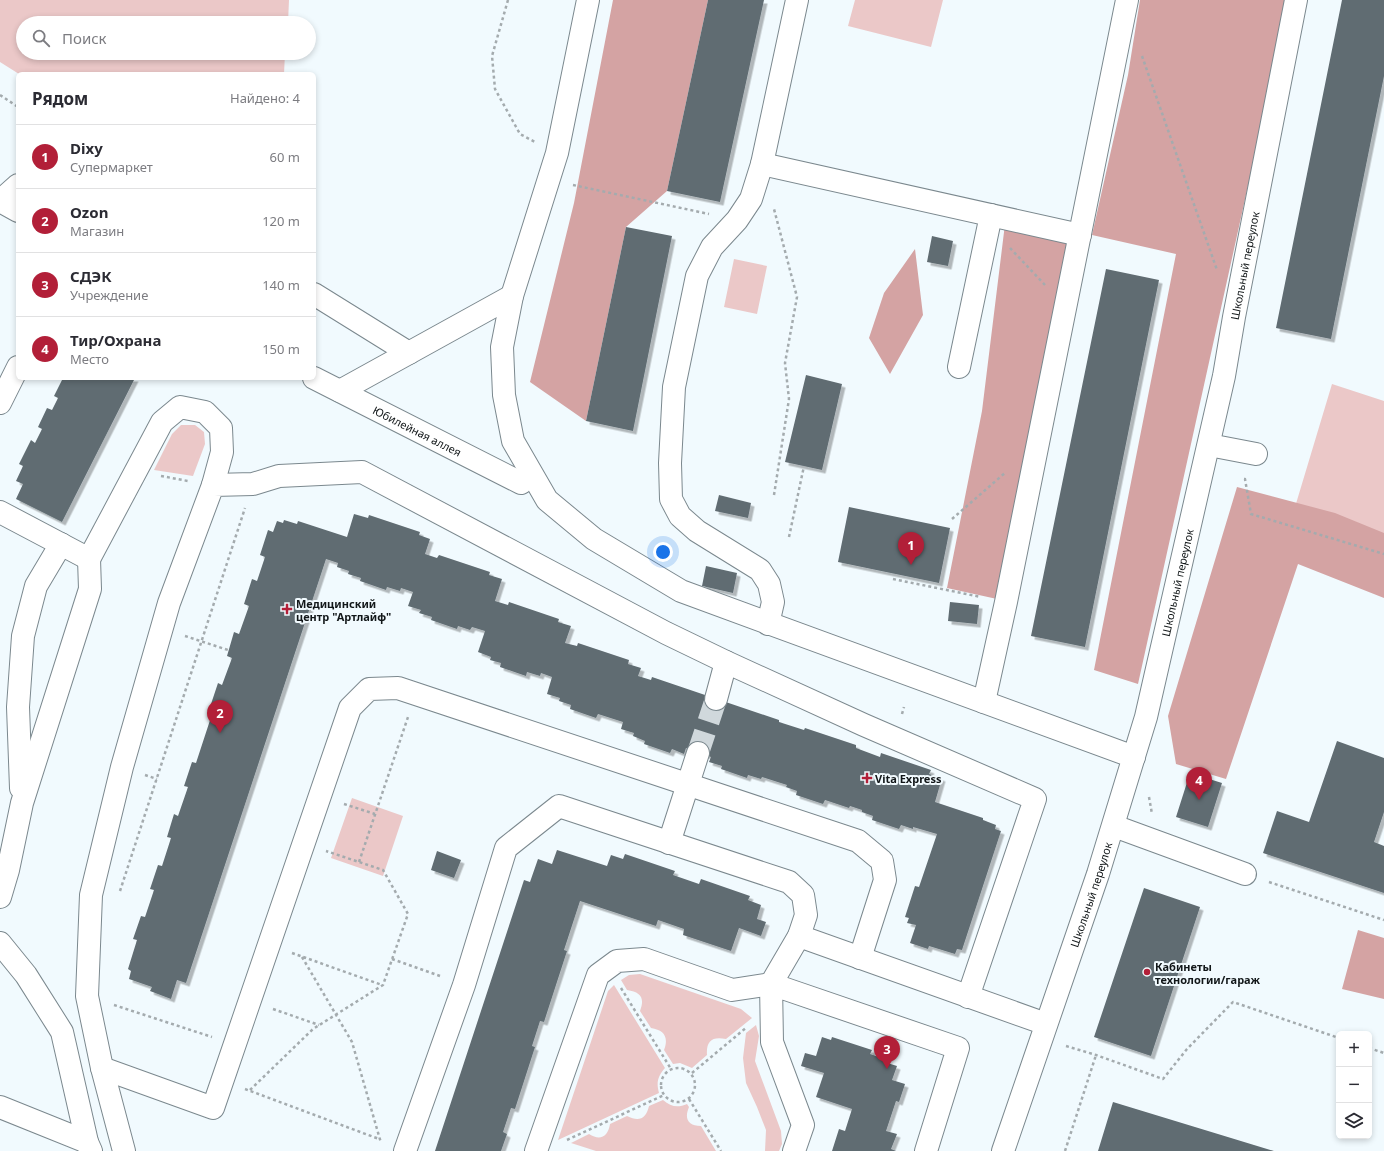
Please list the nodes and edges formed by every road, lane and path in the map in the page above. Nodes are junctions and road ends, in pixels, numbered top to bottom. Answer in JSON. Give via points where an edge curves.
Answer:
{"nodes":[{"id":1,"x":508,"y":0,"type":"edge"},
{"id":2,"x":588,"y":0,"type":"edge"},
{"id":3,"x":797,"y":0,"type":"edge"},
{"id":4,"x":1127,"y":0,"type":"edge"},
{"id":5,"x":1296,"y":0,"type":"edge"},
{"id":6,"x":1141,"y":53,"type":"dead end"},
{"id":7,"x":0,"y":95,"type":"edge"},
{"id":8,"x":16,"y":106,"type":"edge"},
{"id":9,"x":557,"y":153,"type":"junction"},
{"id":10,"x":762,"y":164,"type":"junction"},
{"id":11,"x":572,"y":184,"type":"dead end"},
{"id":12,"x":16,"y":187,"type":"edge"},
{"id":13,"x":0,"y":201,"type":"edge"},
{"id":14,"x":774,"y":209,"type":"dead end"},
{"id":15,"x":16,"y":211,"type":"edge"},
{"id":16,"x":737,"y":220,"type":"junction"},
{"id":17,"x":990,"y":221,"type":"junction"},
{"id":18,"x":1080,"y":235,"type":"junction"},
{"id":19,"x":1218,"y":271,"type":"dead end"},
{"id":20,"x":1068,"y":291,"type":"junction"},
{"id":21,"x":316,"y":295,"type":"edge"},
{"id":22,"x":512,"y":296,"type":"junction"},
{"id":23,"x":409,"y":353,"type":"junction"},
{"id":24,"x":960,"y":367,"type":"dead end"},
{"id":25,"x":16,"y":371,"type":"edge"},
{"id":26,"x":316,"y":379,"type":"edge"},
{"id":27,"x":340,"y":391,"type":"junction"},
{"id":28,"x":0,"y":403,"type":"edge"},
{"id":29,"x":1038,"y":443,"type":"junction"},
{"id":30,"x":1209,"y":445,"type":"junction"},
{"id":31,"x":1256,"y":454,"type":"dead end"},
{"id":32,"x":804,"y":466,"type":"dead end"},
{"id":33,"x":135,"y":472,"type":"junction"},
{"id":34,"x":1245,"y":479,"type":"dead end"},
{"id":35,"x":254,"y":484,"type":"junction"},
{"id":36,"x":521,"y":484,"type":"dead end"},
{"id":37,"x":213,"y":485,"type":"junction"},
{"id":38,"x":774,"y":495,"type":"dead end"},
{"id":39,"x":0,"y":512,"type":"edge"},
{"id":40,"x":952,"y":519,"type":"dead end"},
{"id":41,"x":789,"y":537,"type":"dead end"},
{"id":42,"x":61,"y":544,"type":"junction"},
{"id":43,"x":1384,"y":554,"type":"edge"},
{"id":44,"x":89,"y":559,"type":"junction"},
{"id":45,"x":893,"y":579,"type":"dead end"},
{"id":46,"x":1006,"y":602,"type":"junction"},
{"id":47,"x":768,"y":624,"type":"junction"},
{"id":48,"x":162,"y":628,"type":"junction"},
{"id":49,"x":202,"y":642,"type":"junction"},
{"id":50,"x":228,"y":650,"type":"dead end"},
{"id":51,"x":726,"y":662,"type":"junction"},
{"id":52,"x":416,"y":694,"type":"junction"},
{"id":53,"x":716,"y":699,"type":"tunnel mouth"},
{"id":54,"x":984,"y":702,"type":"junction"},
{"id":55,"x":698,"y":753,"type":"tunnel mouth"},
{"id":56,"x":1134,"y":757,"type":"junction"},
{"id":57,"x":688,"y":784,"type":"junction"},
{"id":58,"x":320,"y":796,"type":"junction"},
{"id":59,"x":22,"y":802,"type":"junction"},
{"id":60,"x":375,"y":814,"type":"junction"},
{"id":61,"x":1114,"y":826,"type":"junction"},
{"id":62,"x":304,"y":843,"type":"junction"},
{"id":63,"x":669,"y":843,"type":"junction"},
{"id":64,"x":358,"y":862,"type":"junction"},
{"id":65,"x":1246,"y":874,"type":"joint"},
{"id":66,"x":118,"y":895,"type":"dead end"},
{"id":67,"x":0,"y":897,"type":"edge"},
{"id":68,"x":1384,"y":920,"type":"edge"},
{"id":69,"x":799,"y":936,"type":"junction"},
{"id":70,"x":0,"y":943,"type":"edge"},
{"id":71,"x":269,"y":945,"type":"junction"},
{"id":72,"x":302,"y":957,"type":"junction"},
{"id":73,"x":860,"y":958,"type":"junction"},
{"id":74,"x":392,"y":959,"type":"junction"},
{"id":75,"x":608,"y":967,"type":"junction"},
{"id":76,"x":421,"y":969,"type":"dead end"},
{"id":77,"x":770,"y":984,"type":"junction"},
{"id":78,"x":383,"y":985,"type":"junction"},
{"id":79,"x":87,"y":996,"type":"junction"},
{"id":80,"x":968,"y":997,"type":"junction"},
{"id":81,"x":250,"y":1001,"type":"junction"},
{"id":82,"x":336,"y":1015,"type":"junction"},
{"id":83,"x":319,"y":1025,"type":"junction"},
{"id":84,"x":750,"y":1025,"type":"dead end"},
{"id":85,"x":1044,"y":1031,"type":"junction"},
{"id":86,"x":1336,"y":1037,"type":"edge"},
{"id":87,"x":235,"y":1045,"type":"junction"},
{"id":88,"x":1372,"y":1049,"type":"edge"},
{"id":89,"x":1384,"y":1053,"type":"edge"},
{"id":90,"x":1096,"y":1055,"type":"junction"},
{"id":91,"x":102,"y":1068,"type":"junction"},
{"id":92,"x":671,"y":1069,"type":"junction"},
{"id":93,"x":692,"y":1073,"type":"junction"},
{"id":94,"x":222,"y":1080,"type":"junction"},
{"id":95,"x":250,"y":1090,"type":"junction"},
{"id":96,"x":664,"y":1095,"type":"junction"},
{"id":97,"x":689,"y":1099,"type":"junction"},
{"id":98,"x":0,"y":1107,"type":"edge"},
{"id":99,"x":379,"y":1139,"type":"junction"},
{"id":100,"x":565,"y":1141,"type":"dead end"},
{"id":101,"x":383,"y":1145,"type":"dead end"},
{"id":102,"x":89,"y":1146,"type":"edge"},
{"id":103,"x":124,"y":1151,"type":"edge"},
{"id":104,"x":405,"y":1151,"type":"edge"},
{"id":105,"x":536,"y":1151,"type":"edge"},
{"id":106,"x":721,"y":1151,"type":"edge"},
{"id":107,"x":794,"y":1151,"type":"edge"},
{"id":108,"x":926,"y":1151,"type":"edge"},
{"id":109,"x":1003,"y":1151,"type":"edge"},
{"id":110,"x":1065,"y":1151,"type":"edge"}],
"edges":[{"from":1,"to":9,"type":"path","via":[[492,56],[495,89],[520,134]]},
{"from":2,"to":9,"type":"street"},
{"from":3,"to":10,"type":"street"},
{"from":4,"to":18,"type":"street"},
{"from":5,"to":30,"type":"street","name":"Школьный переулок"},
{"from":6,"to":19,"type":"path"},
{"from":7,"to":8,"type":"path"},
{"from":9,"to":22,"type":"street"},
{"from":10,"to":16,"type":"street","via":[[751,199]]},
{"from":10,"to":17,"type":"street"},
{"from":11,"to":16,"type":"path"},
{"from":12,"to":13,"type":"street"},
{"from":13,"to":15,"type":"street"},
{"from":14,"to":38,"type":"path","via":[[797,297],[784,363],[789,399]]},
{"from":16,"to":47,"type":"street","via":[[712,247],[697,276],[674,387],[671,499],[680,516],[697,531],[760,570],[769,584],[773,602]]},
{"from":17,"to":18,"type":"street"},
{"from":17,"to":20,"type":"path","via":[[1047,287]]},
{"from":17,"to":24,"type":"street"},
{"from":18,"to":20,"type":"street"},
{"from":20,"to":29,"type":"street"},
{"from":21,"to":23,"type":"street"},
{"from":22,"to":23,"type":"street"},
{"from":22,"to":47,"type":"street","via":[[502,347],[504,395],[513,441],[547,500],[594,540],[681,591]]},
{"from":23,"to":27,"type":"street"},
{"from":25,"to":28,"type":"street"},
{"from":26,"to":27,"type":"street","name":"Юбилейная аллея"},
{"from":27,"to":36,"type":"street","name":"Юбилейная аллея"},
{"from":29,"to":40,"type":"path"},
{"from":29,"to":46,"type":"street"},
{"from":30,"to":31,"type":"street"},
{"from":30,"to":56,"type":"street","name":"Школьный переулок","via":[[1149,704]]},
{"from":32,"to":41,"type":"path"},
{"from":33,"to":37,"type":"path"},
{"from":33,"to":37,"type":"street","via":[[162,422],[180,408],[205,412],[221,428],[222,452]]},
{"from":33,"to":44,"type":"street"},
{"from":34,"to":43,"type":"path","via":[[1251,514]]},
{"from":35,"to":37,"type":"street"},
{"from":35,"to":49,"type":"path"},
{"from":35,"to":51,"type":"street","via":[[279,476],[362,472]]},
{"from":37,"to":48,"type":"street"},
{"from":39,"to":42,"type":"street"},
{"from":42,"to":44,"type":"street"},
{"from":42,"to":59,"type":"street","via":[[36,586],[23,636],[18,707]]},
{"from":44,"to":59,"type":"street","via":[[90,589]]},
{"from":45,"to":46,"type":"path"},
{"from":46,"to":54,"type":"street"},
{"from":47,"to":54,"type":"street"},
{"from":48,"to":49,"type":"path"},
{"from":48,"to":79,"type":"street","via":[[122,767],[91,895]]},
{"from":49,"to":50,"type":"path"},
{"from":49,"to":66,"type":"path"},
{"from":51,"to":53,"type":"street"},
{"from":51,"to":80,"type":"street","via":[[1035,799]]},
{"from":52,"to":57,"type":"street"},
{"from":52,"to":58,"type":"street","via":[[398,688],[369,689],[350,708]]},
{"from":52,"to":60,"type":"path"},
{"from":54,"to":56,"type":"street"},
{"from":55,"to":57,"type":"street"},
{"from":56,"to":61,"type":"street","name":"Школьный переулок"},
{"from":57,"to":63,"type":"street"},
{"from":57,"to":73,"type":"street","via":[[858,840],[882,861],[886,880]]},
{"from":58,"to":60,"type":"path"},
{"from":58,"to":62,"type":"street"},
{"from":59,"to":67,"type":"street"},
{"from":60,"to":64,"type":"path"},
{"from":61,"to":65,"type":"street"},
{"from":61,"to":85,"type":"street","name":"Школьный переулок"},
{"from":62,"to":64,"type":"path"},
{"from":62,"to":71,"type":"street"},
{"from":63,"to":69,"type":"street","via":[[790,882],[803,895],[806,915]]},
{"from":63,"to":104,"type":"street","via":[[559,806],[506,848],[464,985]]},
{"from":64,"to":74,"type":"path","via":[[383,870],[408,914]]},
{"from":65,"to":68,"type":"path"},
{"from":69,"to":73,"type":"street"},
{"from":69,"to":77,"type":"street"},
{"from":70,"to":102,"type":"street","via":[[26,975],[62,1032]]},
{"from":71,"to":72,"type":"path"},
{"from":71,"to":81,"type":"street"},
{"from":72,"to":78,"type":"path"},
{"from":72,"to":82,"type":"path"},
{"from":73,"to":80,"type":"street"},
{"from":74,"to":76,"type":"path"},
{"from":74,"to":78,"type":"path"},
{"from":75,"to":77,"type":"street","via":[[617,961],[644,959],[732,990]]},
{"from":75,"to":92,"type":"path"},
{"from":75,"to":105,"type":"street","via":[[598,975]]},
{"from":77,"to":107,"type":"street","via":[[772,1042],[802,1125]]},
{"from":77,"to":108,"type":"street","via":[[958,1048]]},
{"from":78,"to":82,"type":"path"},
{"from":79,"to":87,"type":"path"},
{"from":79,"to":91,"type":"street"},
{"from":80,"to":85,"type":"street"},
{"from":81,"to":83,"type":"path"},
{"from":81,"to":87,"type":"street"},
{"from":82,"to":83,"type":"path"},
{"from":82,"to":99,"type":"path","via":[[352,1042]]},
{"from":83,"to":95,"type":"path"},
{"from":84,"to":93,"type":"path"},
{"from":85,"to":90,"type":"path"},
{"from":85,"to":109,"type":"street","name":"Школьный переулок"},
{"from":86,"to":90,"type":"path","via":[[1233,1002],[1186,1049],[1163,1080]]},
{"from":87,"to":94,"type":"street"},
{"from":88,"to":89,"type":"path"},
{"from":90,"to":110,"type":"path"},
{"from":91,"to":94,"type":"street","via":[[213,1108]]},
{"from":91,"to":103,"type":"street"},
{"from":92,"to":93,"type":"path","via":[[680,1067]]},
{"from":92,"to":96,"type":"path","via":[[667,1071],[661,1083]]},
{"from":93,"to":97,"type":"path","via":[[696,1086]]},
{"from":94,"to":95,"type":"path"},
{"from":95,"to":99,"type":"path"},
{"from":96,"to":97,"type":"path","via":[[677,1102]]},
{"from":96,"to":100,"type":"path"},
{"from":97,"to":106,"type":"path"},
{"from":98,"to":102,"type":"street"},
{"from":99,"to":101,"type":"path"}]}
